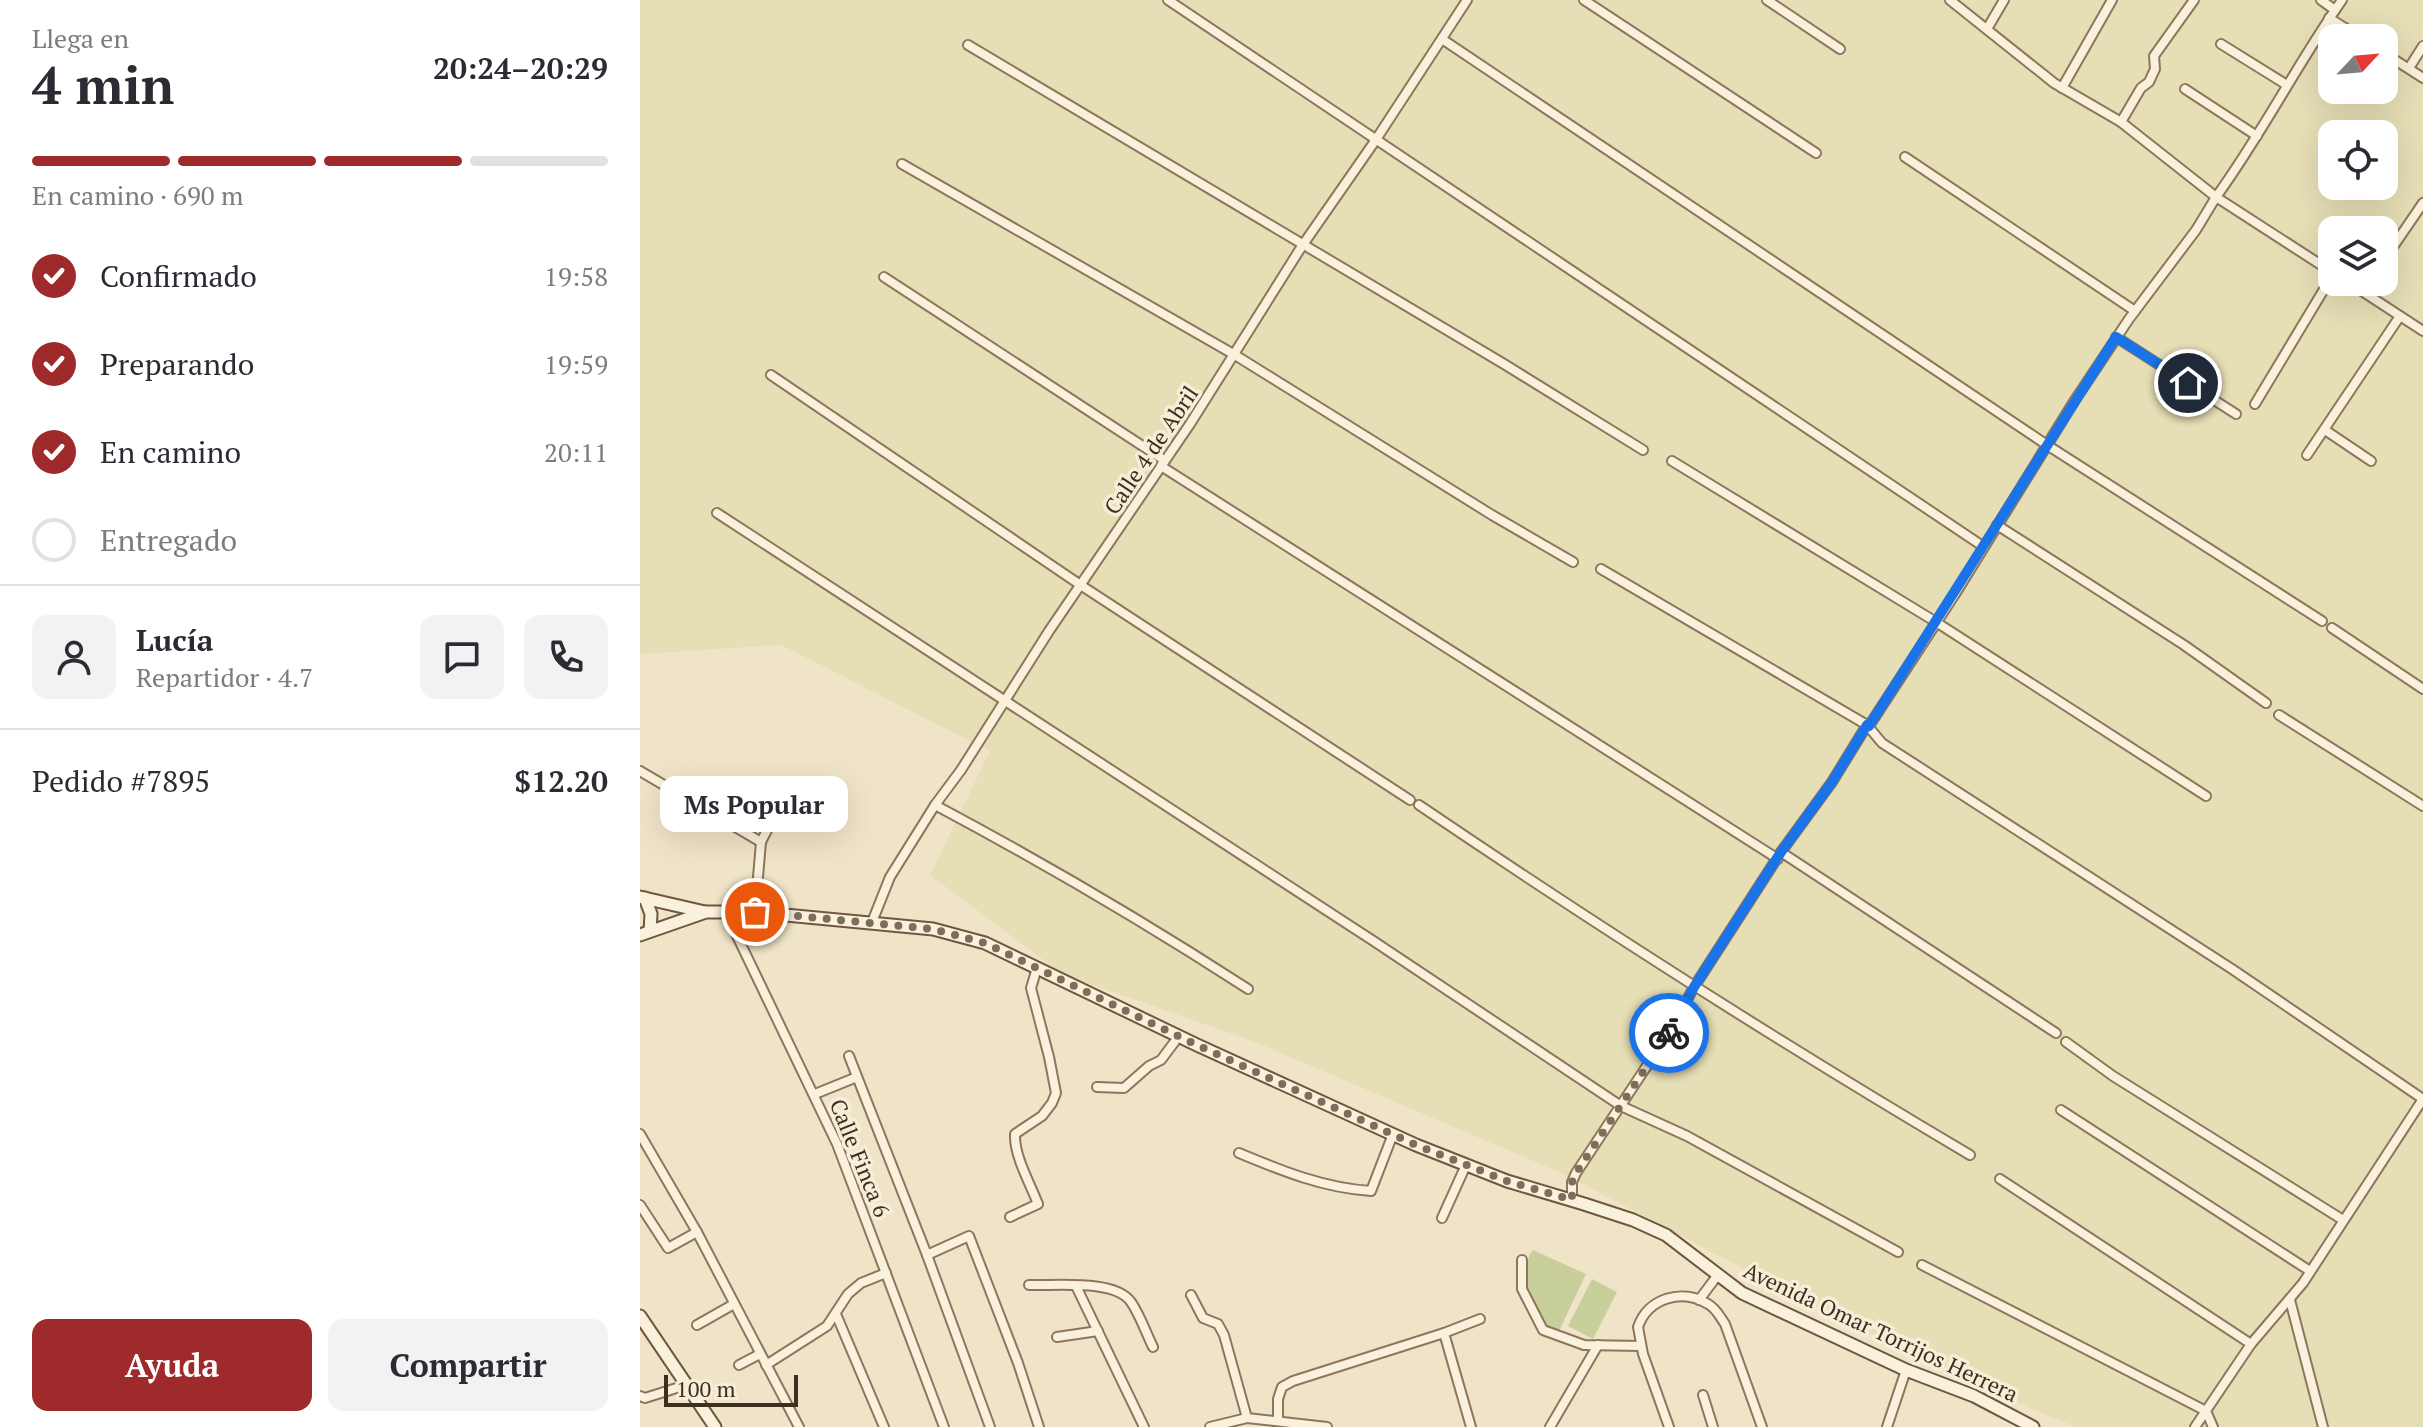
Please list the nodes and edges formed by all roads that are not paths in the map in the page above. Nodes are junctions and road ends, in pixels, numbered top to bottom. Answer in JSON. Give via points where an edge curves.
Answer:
{"nodes":[{"id":1,"x":1168,"y":0,"type":"edge"},
{"id":2,"x":1467,"y":0,"type":"edge"},
{"id":3,"x":1584,"y":0,"type":"edge"},
{"id":4,"x":1767,"y":0,"type":"edge"},
{"id":5,"x":1950,"y":0,"type":"edge"},
{"id":6,"x":2004,"y":0,"type":"edge"},
{"id":7,"x":2112,"y":0,"type":"edge"},
{"id":8,"x":2194,"y":0,"type":"edge"},
{"id":9,"x":2321,"y":0,"type":"edge"},
{"id":10,"x":2342,"y":0,"type":"edge"},
{"id":11,"x":2332,"y":14,"type":"junction"},
{"id":12,"x":2344,"y":24,"type":"edge"},
{"id":13,"x":1987,"y":29,"type":"junction"},
{"id":14,"x":1442,"y":39,"type":"junction"},
{"id":15,"x":2221,"y":44,"type":"dead end"},
{"id":16,"x":968,"y":45,"type":"dead end"},
{"id":17,"x":2423,"y":46,"type":"edge"},
{"id":18,"x":1840,"y":49,"type":"dead end"},
{"id":19,"x":2398,"y":61,"type":"edge"},
{"id":20,"x":2409,"y":68,"type":"junction"},
{"id":21,"x":2423,"y":78,"type":"edge"},
{"id":22,"x":2287,"y":85,"type":"junction"},
{"id":23,"x":2062,"y":88,"type":"junction"},
{"id":24,"x":2185,"y":89,"type":"dead end"},
{"id":25,"x":2121,"y":122,"type":"junction"},
{"id":26,"x":2257,"y":136,"type":"junction"},
{"id":27,"x":1375,"y":141,"type":"junction"},
{"id":28,"x":1816,"y":153,"type":"dead end"},
{"id":29,"x":1905,"y":157,"type":"dead end"},
{"id":30,"x":902,"y":164,"type":"dead end"},
{"id":31,"x":2216,"y":197,"type":"junction"},
{"id":32,"x":2423,"y":203,"type":"edge"},
{"id":33,"x":2398,"y":240,"type":"edge"},
{"id":34,"x":1302,"y":246,"type":"junction"},
{"id":35,"x":2318,"y":265,"type":"edge"},
{"id":36,"x":884,"y":277,"type":"dead end"},
{"id":37,"x":2319,"y":296,"type":"edge"},
{"id":38,"x":2369,"y":296,"type":"edge"},
{"id":39,"x":2135,"y":311,"type":"junction"},
{"id":40,"x":2400,"y":316,"type":"junction"},
{"id":41,"x":2423,"y":331,"type":"edge"},
{"id":42,"x":2116,"y":337,"type":"junction"},
{"id":43,"x":1235,"y":355,"type":"junction"},
{"id":44,"x":771,"y":375,"type":"dead end"},
{"id":45,"x":2255,"y":404,"type":"dead end"},
{"id":46,"x":2236,"y":414,"type":"dead end"},
{"id":47,"x":2325,"y":430,"type":"junction"},
{"id":48,"x":2047,"y":445,"type":"junction"},
{"id":49,"x":1643,"y":450,"type":"dead end"},
{"id":50,"x":2307,"y":455,"type":"dead end"},
{"id":51,"x":1672,"y":461,"type":"dead end"},
{"id":52,"x":2371,"y":461,"type":"dead end"},
{"id":53,"x":1163,"y":463,"type":"junction"},
{"id":54,"x":717,"y":513,"type":"dead end"},
{"id":55,"x":1997,"y":525,"type":"junction"},
{"id":56,"x":1984,"y":547,"type":"junction"},
{"id":57,"x":1573,"y":562,"type":"dead end"},
{"id":58,"x":1601,"y":569,"type":"dead end"},
{"id":59,"x":1082,"y":586,"type":"junction"},
{"id":60,"x":2322,"y":621,"type":"dead end"},
{"id":61,"x":1936,"y":622,"type":"junction"},
{"id":62,"x":2332,"y":628,"type":"dead end"},
{"id":63,"x":2423,"y":689,"type":"edge"},
{"id":64,"x":1006,"y":701,"type":"junction"},
{"id":65,"x":2266,"y":703,"type":"dead end"},
{"id":66,"x":2279,"y":715,"type":"dead end"},
{"id":67,"x":1867,"y":725,"type":"junction"},
{"id":68,"x":640,"y":771,"type":"edge"},
{"id":69,"x":2206,"y":796,"type":"dead end"},
{"id":70,"x":783,"y":799,"type":"dead end"},
{"id":71,"x":935,"y":805,"type":"junction"},
{"id":72,"x":2423,"y":806,"type":"edge"},
{"id":73,"x":761,"y":842,"type":"junction"},
{"id":74,"x":1780,"y":855,"type":"junction"},
{"id":75,"x":643,"y":898,"type":"edge"},
{"id":76,"x":725,"y":911,"type":"junction"},
{"id":77,"x":706,"y":912,"type":"junction"},
{"id":78,"x":755,"y":912,"type":"junction"},
{"id":79,"x":872,"y":922,"type":"junction"},
{"id":80,"x":645,"y":933,"type":"edge"},
{"id":81,"x":1037,"y":968,"type":"junction"},
{"id":82,"x":1694,"y":987,"type":"junction"},
{"id":83,"x":1248,"y":989,"type":"dead end"},
{"id":84,"x":2056,"y":1033,"type":"dead end"},
{"id":85,"x":1179,"y":1036,"type":"junction"},
{"id":86,"x":2066,"y":1042,"type":"dead end"},
{"id":87,"x":849,"y":1056,"type":"dead end"},
{"id":88,"x":857,"y":1077,"type":"junction"},
{"id":89,"x":1097,"y":1087,"type":"dead end"},
{"id":90,"x":815,"y":1094,"type":"junction"},
{"id":91,"x":2423,"y":1099,"type":"edge"},
{"id":92,"x":1621,"y":1106,"type":"junction"},
{"id":93,"x":2061,"y":1110,"type":"dead end"},
{"id":94,"x":640,"y":1134,"type":"edge"},
{"id":95,"x":1393,"y":1134,"type":"junction"},
{"id":96,"x":1239,"y":1153,"type":"dead end"},
{"id":97,"x":1970,"y":1155,"type":"dead end"},
{"id":98,"x":1466,"y":1165,"type":"junction"},
{"id":99,"x":2000,"y":1179,"type":"dead end"},
{"id":100,"x":1572,"y":1200,"type":"junction"},
{"id":101,"x":640,"y":1205,"type":"edge"},
{"id":102,"x":1010,"y":1217,"type":"dead end"},
{"id":103,"x":1442,"y":1218,"type":"dead end"},
{"id":104,"x":2343,"y":1220,"type":"junction"},
{"id":105,"x":697,"y":1232,"type":"junction"},
{"id":106,"x":1898,"y":1252,"type":"dead end"},
{"id":107,"x":927,"y":1255,"type":"junction"},
{"id":108,"x":1522,"y":1260,"type":"dead end"},
{"id":109,"x":1922,"y":1265,"type":"dead end"},
{"id":110,"x":2310,"y":1271,"type":"junction"},
{"id":111,"x":886,"y":1273,"type":"junction"},
{"id":112,"x":1717,"y":1276,"type":"junction"},
{"id":113,"x":1029,"y":1285,"type":"dead end"},
{"id":114,"x":1076,"y":1286,"type":"junction"},
{"id":115,"x":1191,"y":1295,"type":"dead end"},
{"id":116,"x":1699,"y":1300,"type":"junction"},
{"id":117,"x":2290,"y":1300,"type":"junction"},
{"id":118,"x":734,"y":1304,"type":"junction"},
{"id":119,"x":836,"y":1314,"type":"junction"},
{"id":120,"x":640,"y":1316,"type":"edge"},
{"id":121,"x":1480,"y":1319,"type":"dead end"},
{"id":122,"x":697,"y":1325,"type":"dead end"},
{"id":123,"x":1098,"y":1331,"type":"junction"},
{"id":124,"x":1444,"y":1333,"type":"junction"},
{"id":125,"x":1057,"y":1337,"type":"dead end"},
{"id":126,"x":2251,"y":1344,"type":"junction"},
{"id":127,"x":1598,"y":1345,"type":"junction"},
{"id":128,"x":1641,"y":1346,"type":"junction"},
{"id":129,"x":1153,"y":1347,"type":"dead end"},
{"id":130,"x":760,"y":1354,"type":"junction"},
{"id":131,"x":739,"y":1365,"type":"dead end"},
{"id":132,"x":766,"y":1365,"type":"junction"},
{"id":133,"x":1906,"y":1370,"type":"junction"},
{"id":134,"x":686,"y":1385,"type":"junction"},
{"id":135,"x":1703,"y":1395,"type":"dead end"},
{"id":136,"x":640,"y":1396,"type":"edge"},
{"id":137,"x":2206,"y":1411,"type":"junction"},
{"id":138,"x":1247,"y":1418,"type":"junction"},
{"id":139,"x":1278,"y":1420,"type":"junction"},
{"id":140,"x":715,"y":1427,"type":"edge"},
{"id":141,"x":799,"y":1427,"type":"edge"},
{"id":142,"x":884,"y":1427,"type":"edge"},
{"id":143,"x":944,"y":1427,"type":"edge"},
{"id":144,"x":990,"y":1427,"type":"edge"},
{"id":145,"x":1039,"y":1427,"type":"edge"},
{"id":146,"x":1144,"y":1427,"type":"edge"},
{"id":147,"x":1210,"y":1427,"type":"edge"},
{"id":148,"x":1327,"y":1427,"type":"edge"},
{"id":149,"x":1471,"y":1427,"type":"edge"},
{"id":150,"x":1550,"y":1427,"type":"edge"},
{"id":151,"x":1669,"y":1427,"type":"edge"},
{"id":152,"x":1713,"y":1427,"type":"edge"},
{"id":153,"x":1762,"y":1427,"type":"edge"},
{"id":154,"x":1887,"y":1427,"type":"edge"},
{"id":155,"x":2033,"y":1427,"type":"edge"},
{"id":156,"x":2195,"y":1427,"type":"edge"},
{"id":157,"x":2213,"y":1427,"type":"edge"},
{"id":158,"x":2323,"y":1427,"type":"edge"}],
"edges":[{"from":1,"to":27,"type":"street"},
{"from":2,"to":14,"type":"street","name":"Calle 4 de Abril"},
{"from":3,"to":28,"type":"street"},
{"from":4,"to":18,"type":"street"},
{"from":5,"to":13,"type":"street"},
{"from":6,"to":13,"type":"street"},
{"from":7,"to":23,"type":"street"},
{"from":8,"to":25,"type":"street","via":[[2154,56],[2149,82]]},
{"from":9,"to":11,"type":"street"},
{"from":10,"to":11,"type":"street"},
{"from":11,"to":12,"type":"street"},
{"from":11,"to":22,"type":"street"},
{"from":13,"to":23,"type":"street"},
{"from":14,"to":27,"type":"street","name":"Calle 4 de Abril"},
{"from":14,"to":48,"type":"street"},
{"from":15,"to":22,"type":"street"},
{"from":16,"to":34,"type":"street"},
{"from":17,"to":20,"type":"street"},
{"from":19,"to":20,"type":"street"},
{"from":20,"to":21,"type":"street"},
{"from":22,"to":26,"type":"street"},
{"from":23,"to":25,"type":"street"},
{"from":24,"to":26,"type":"street"},
{"from":25,"to":31,"type":"street"},
{"from":26,"to":31,"type":"street"},
{"from":27,"to":34,"type":"street","name":"Calle 4 de Abril"},
{"from":27,"to":56,"type":"street"},
{"from":29,"to":39,"type":"street"},
{"from":30,"to":43,"type":"street"},
{"from":31,"to":35,"type":"street"},
{"from":31,"to":39,"type":"street"},
{"from":32,"to":33,"type":"street"},
{"from":34,"to":43,"type":"street","name":"Calle 4 de Abril"},
{"from":34,"to":49,"type":"street"},
{"from":36,"to":53,"type":"street"},
{"from":37,"to":45,"type":"street"},
{"from":38,"to":40,"type":"street"},
{"from":39,"to":42,"type":"street"},
{"from":40,"to":41,"type":"street"},
{"from":40,"to":47,"type":"street"},
{"from":42,"to":46,"type":"street"},
{"from":42,"to":48,"type":"street"},
{"from":43,"to":53,"type":"street","name":"Calle 4 de Abril"},
{"from":43,"to":57,"type":"street"},
{"from":44,"to":59,"type":"street"},
{"from":47,"to":50,"type":"street"},
{"from":47,"to":52,"type":"street"},
{"from":48,"to":55,"type":"street"},
{"from":48,"to":60,"type":"street"},
{"from":51,"to":61,"type":"street"},
{"from":53,"to":59,"type":"street","name":"Calle 4 de Abril"},
{"from":53,"to":74,"type":"street"},
{"from":54,"to":64,"type":"street"},
{"from":55,"to":56,"type":"street"},
{"from":55,"to":65,"type":"street"},
{"from":56,"to":61,"type":"street"},
{"from":58,"to":67,"type":"street"},
{"from":59,"to":64,"type":"street","name":"Calle 4 de Abril"},
{"from":59,"to":82,"type":"street"},
{"from":61,"to":67,"type":"street"},
{"from":61,"to":69,"type":"street"},
{"from":62,"to":63,"type":"street"},
{"from":64,"to":71,"type":"street","name":"Calle 4 de Abril"},
{"from":64,"to":92,"type":"street"},
{"from":66,"to":72,"type":"street"},
{"from":67,"to":74,"type":"street"},
{"from":67,"to":91,"type":"street","via":[[1882,743]]},
{"from":68,"to":73,"type":"street"},
{"from":70,"to":73,"type":"street"},
{"from":71,"to":79,"type":"street","name":"Calle 4 de Abril","via":[[890,877]]},
{"from":71,"to":83,"type":"street","via":[[1045,864]]},
{"from":73,"to":78,"type":"street"},
{"from":74,"to":82,"type":"street"},
{"from":74,"to":84,"type":"street"},
{"from":75,"to":77,"type":"street"},
{"from":75,"to":80,"type":"street","via":[[651,914]]},
{"from":76,"to":77,"type":"street","name":"Avenida Omar Torrijos Herrera"},
{"from":76,"to":78,"type":"street","name":"Avenida Omar Torrijos Herrera"},
{"from":76,"to":90,"type":"street","name":"Calle Finca 6"},
{"from":77,"to":80,"type":"street","name":"Avenida Omar Torrijos Herrera"},
{"from":78,"to":79,"type":"street","name":"Avenida Omar Torrijos Herrera"},
{"from":79,"to":81,"type":"street","name":"Avenida Omar Torrijos Herrera","via":[[958,934]]},
{"from":81,"to":85,"type":"street","name":"Avenida Omar Torrijos Herrera"},
{"from":81,"to":102,"type":"street","via":[[1031,988],[1056,1093],[1042,1116],[1015,1134],[1038,1205]]},
{"from":82,"to":92,"type":"street"},
{"from":82,"to":97,"type":"street"},
{"from":85,"to":89,"type":"street","via":[[1161,1060],[1124,1088]]},
{"from":85,"to":95,"type":"street","name":"Avenida Omar Torrijos Herrera"},
{"from":86,"to":104,"type":"street"},
{"from":87,"to":88,"type":"street"},
{"from":88,"to":90,"type":"street"},
{"from":88,"to":107,"type":"street"},
{"from":90,"to":111,"type":"street","name":"Calle Finca 6"},
{"from":91,"to":104,"type":"street"},
{"from":92,"to":100,"type":"street","via":[[1576,1173]]},
{"from":92,"to":106,"type":"street","via":[[1687,1136]]},
{"from":93,"to":110,"type":"street"},
{"from":94,"to":105,"type":"street"},
{"from":95,"to":96,"type":"street","via":[[1371,1191],[1294,1176]]},
{"from":95,"to":98,"type":"street","name":"Avenida Omar Torrijos Herrera"},
{"from":98,"to":100,"type":"street","name":"Avenida Omar Torrijos Herrera"},
{"from":98,"to":103,"type":"street"},
{"from":99,"to":126,"type":"street"},
{"from":100,"to":112,"type":"street","name":"Avenida Omar Torrijos Herrera","via":[[1666,1235]]},
{"from":101,"to":105,"type":"street","via":[[668,1248]]},
{"from":104,"to":110,"type":"street"},
{"from":105,"to":118,"type":"street"},
{"from":107,"to":144,"type":"street"},
{"from":107,"to":145,"type":"street","via":[[969,1236]]},
{"from":108,"to":127,"type":"street","via":[[1522,1289],[1543,1330]]},
{"from":109,"to":137,"type":"street"},
{"from":110,"to":117,"type":"street"},
{"from":111,"to":119,"type":"street","via":[[861,1283]]},
{"from":111,"to":143,"type":"street","name":"Calle Finca 6"},
{"from":112,"to":116,"type":"street"},
{"from":112,"to":133,"type":"street","name":"Avenida Omar Torrijos Herrera","via":[[1742,1293]]},
{"from":113,"to":114,"type":"street"},
{"from":114,"to":123,"type":"street"},
{"from":114,"to":129,"type":"street","via":[[1120,1291],[1132,1303]]},
{"from":115,"to":138,"type":"street","via":[[1203,1318],[1218,1324],[1224,1335]]},
{"from":116,"to":128,"type":"street","via":[[1673,1296],[1654,1305],[1638,1327]]},
{"from":116,"to":153,"type":"street","via":[[1711,1305],[1725,1324]]},
{"from":117,"to":126,"type":"street"},
{"from":117,"to":158,"type":"street"},
{"from":118,"to":122,"type":"street"},
{"from":118,"to":130,"type":"street"},
{"from":119,"to":132,"type":"street","via":[[827,1326]]},
{"from":119,"to":142,"type":"street"},
{"from":120,"to":134,"type":"street"},
{"from":121,"to":124,"type":"street"},
{"from":123,"to":125,"type":"street"},
{"from":123,"to":146,"type":"street"},
{"from":124,"to":139,"type":"street","via":[[1293,1381],[1282,1387]]},
{"from":124,"to":149,"type":"street"},
{"from":126,"to":137,"type":"street"},
{"from":127,"to":128,"type":"street"},
{"from":127,"to":150,"type":"street"},
{"from":128,"to":151,"type":"street"},
{"from":130,"to":131,"type":"street"},
{"from":130,"to":132,"type":"street"},
{"from":132,"to":141,"type":"street"},
{"from":133,"to":154,"type":"street"},
{"from":133,"to":155,"type":"street","name":"Avenida Omar Torrijos Herrera","via":[[1974,1396]]},
{"from":134,"to":136,"type":"street"},
{"from":134,"to":140,"type":"street"},
{"from":135,"to":152,"type":"street"},
{"from":137,"to":156,"type":"street"},
{"from":137,"to":157,"type":"street"},
{"from":138,"to":139,"type":"street"},
{"from":138,"to":147,"type":"street"},
{"from":139,"to":148,"type":"street"}]}
